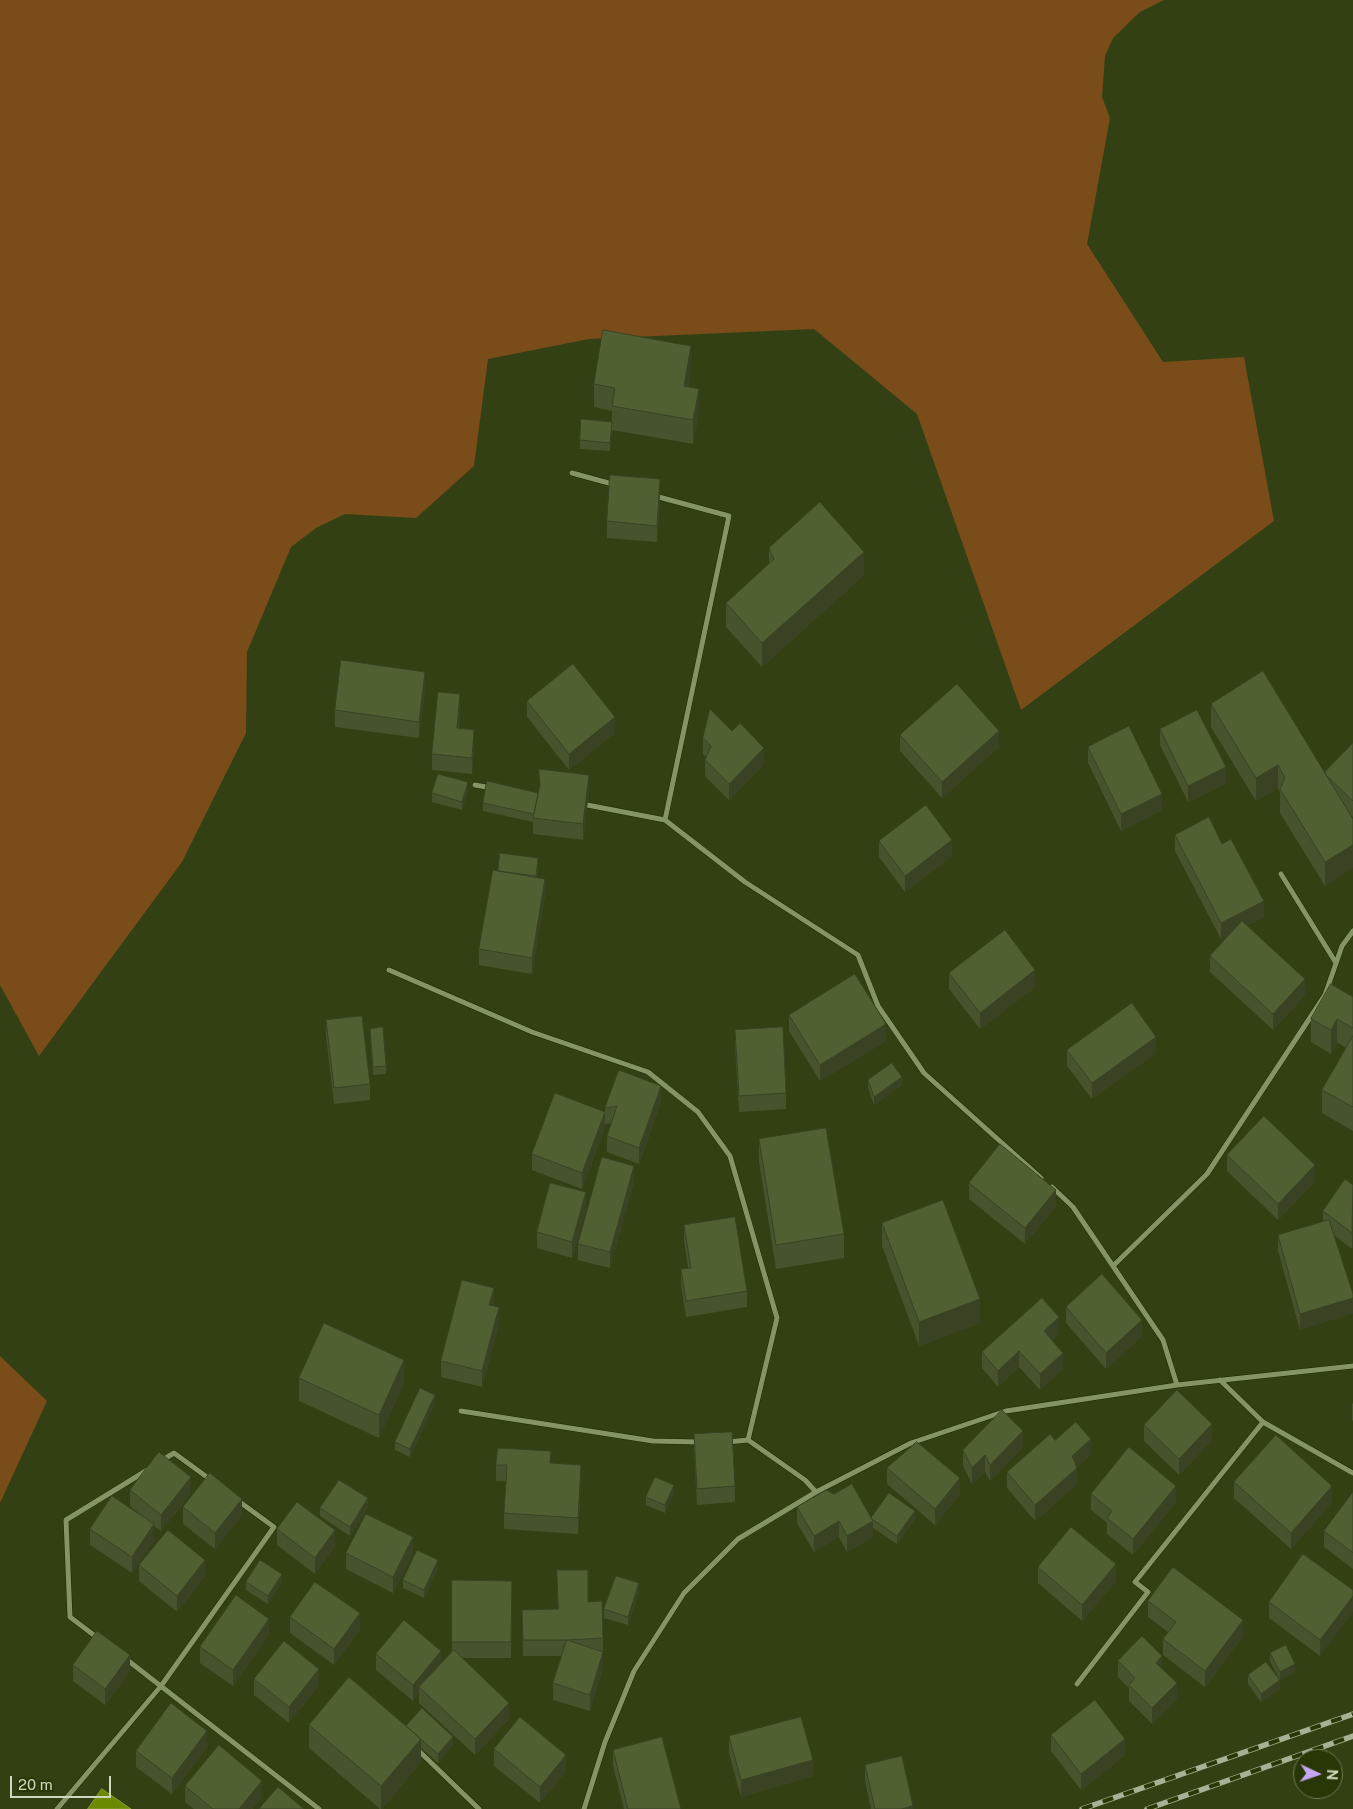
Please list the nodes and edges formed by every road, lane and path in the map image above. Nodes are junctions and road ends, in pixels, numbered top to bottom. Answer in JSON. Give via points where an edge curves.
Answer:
{"nodes":[{"id":1,"x":572,"y":473,"type":"dead end"},
{"id":2,"x":618,"y":486,"type":"edge"},
{"id":3,"x":646,"y":493,"type":"edge"},
{"id":4,"x":475,"y":785,"type":"dead end"},
{"id":5,"x":494,"y":788,"type":"edge"},
{"id":6,"x":580,"y":804,"type":"edge"},
{"id":7,"x":665,"y":820,"type":"junction"},
{"id":8,"x":1281,"y":874,"type":"dead end"},
{"id":9,"x":1353,"y":931,"type":"edge"},
{"id":10,"x":1336,"y":963,"type":"junction"},
{"id":11,"x":389,"y":970,"type":"dead end"},
{"id":12,"x":1113,"y":1266,"type":"junction"},
{"id":13,"x":1353,"y":1366,"type":"edge"},
{"id":14,"x":1220,"y":1380,"type":"junction"},
{"id":15,"x":1177,"y":1385,"type":"junction"},
{"id":16,"x":461,"y":1410,"type":"dead end"},
{"id":17,"x":1262,"y":1422,"type":"junction"},
{"id":18,"x":748,"y":1440,"type":"junction"},
{"id":19,"x":705,"y":1442,"type":"edge"},
{"id":20,"x":723,"y":1442,"type":"edge"},
{"id":21,"x":159,"y":1462,"type":"edge"},
{"id":22,"x":152,"y":1467,"type":"edge"},
{"id":23,"x":1353,"y":1473,"type":"edge"},
{"id":24,"x":213,"y":1481,"type":"edge"},
{"id":25,"x":816,"y":1492,"type":"junction"},
{"id":26,"x":236,"y":1499,"type":"edge"},
{"id":27,"x":108,"y":1646,"type":"edge"},
{"id":28,"x":123,"y":1657,"type":"edge"},
{"id":29,"x":1078,"y":1684,"type":"dead end"},
{"id":30,"x":161,"y":1686,"type":"junction"},
{"id":31,"x":414,"y":1747,"type":"edge"},
{"id":32,"x":56,"y":1809,"type":"edge"},
{"id":33,"x":319,"y":1809,"type":"edge"},
{"id":34,"x":479,"y":1809,"type":"edge"},
{"id":35,"x":584,"y":1809,"type":"edge"}],
"edges":[{"from":1,"to":2,"type":"street"},
{"from":3,"to":7,"type":"street","via":[[729,516]]},
{"from":4,"to":5,"type":"street"},
{"from":6,"to":7,"type":"street"},
{"from":7,"to":12,"type":"street","via":[[745,882],[858,955],[878,1006],[924,1072],[1073,1206]]},
{"from":8,"to":10,"type":"street"},
{"from":9,"to":10,"type":"street","via":[[1342,946]]},
{"from":10,"to":12,"type":"street","via":[[1324,995],[1206,1174]]},
{"from":11,"to":18,"type":"street","via":[[532,1032],[648,1072],[698,1112],[730,1156],[777,1318]]},
{"from":12,"to":15,"type":"street","via":[[1163,1340]]},
{"from":13,"to":14,"type":"street"},
{"from":14,"to":15,"type":"street"},
{"from":14,"to":17,"type":"street"},
{"from":15,"to":25,"type":"street","via":[[1006,1411],[912,1443]]},
{"from":16,"to":19,"type":"street","via":[[652,1441]]},
{"from":17,"to":23,"type":"street"},
{"from":17,"to":29,"type":"street","via":[[1135,1582],[1148,1592]]},
{"from":18,"to":20,"type":"street"},
{"from":18,"to":25,"type":"street","via":[[806,1480]]},
{"from":21,"to":24,"type":"street","via":[[174,1453]]},
{"from":22,"to":27,"type":"street","via":[[66,1520],[70,1617]]},
{"from":25,"to":35,"type":"street","via":[[738,1539],[684,1593],[634,1670],[605,1742]]},
{"from":26,"to":30,"type":"street","via":[[274,1527]]},
{"from":28,"to":30,"type":"street"},
{"from":30,"to":32,"type":"street"},
{"from":30,"to":33,"type":"street"},
{"from":31,"to":34,"type":"street"}]}
